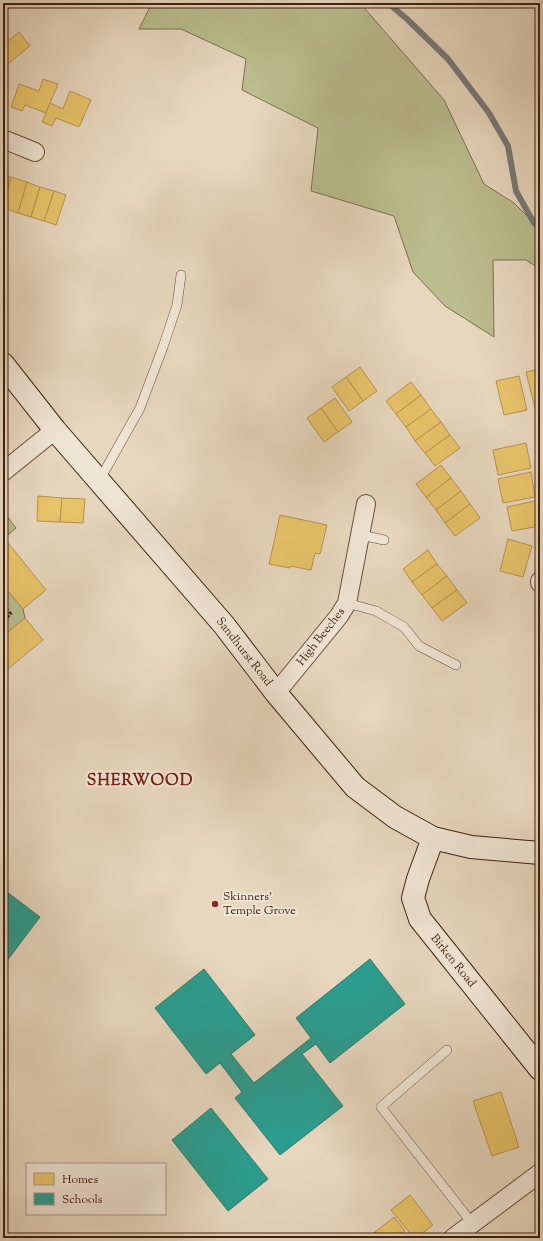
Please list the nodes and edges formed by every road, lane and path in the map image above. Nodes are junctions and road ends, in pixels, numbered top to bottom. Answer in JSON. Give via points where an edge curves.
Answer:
{"nodes":[{"id":1,"x":3,"y":139,"type":"edge"},
{"id":2,"x":35,"y":152,"type":"dead end"},
{"id":3,"x":181,"y":275,"type":"dead end"},
{"id":4,"x":3,"y":364,"type":"edge"},
{"id":5,"x":55,"y":430,"type":"junction"},
{"id":6,"x":3,"y":472,"type":"edge"},
{"id":7,"x":99,"y":481,"type":"junction"},
{"id":8,"x":366,"y":504,"type":"dead end"},
{"id":9,"x":361,"y":535,"type":"junction"},
{"id":10,"x":384,"y":540,"type":"dead end"},
{"id":11,"x":347,"y":603,"type":"junction"},
{"id":12,"x":3,"y":604,"type":"edge"},
{"id":13,"x":3,"y":620,"type":"edge"},
{"id":14,"x":456,"y":665,"type":"dead end"},
{"id":15,"x":276,"y":693,"type":"junction"},
{"id":16,"x":433,"y":838,"type":"junction"},
{"id":17,"x":540,"y":853,"type":"edge"},
{"id":18,"x":447,"y":1050,"type":"dead end"},
{"id":19,"x":540,"y":1069,"type":"edge"},
{"id":20,"x":540,"y":1173,"type":"edge"},
{"id":21,"x":472,"y":1223,"type":"junction"},
{"id":22,"x":453,"y":1238,"type":"edge"}],
"edges":[{"from":1,"to":2,"type":"street"},
{"from":3,"to":7,"type":"lane","via":[[177,305],[140,408]]},
{"from":4,"to":5,"type":"street","name":"Sandhurst Road"},
{"from":5,"to":6,"type":"street"},
{"from":5,"to":7,"type":"street","name":"Sandhurst Road"},
{"from":7,"to":15,"type":"street","name":"Sandhurst Road","via":[[224,625]]},
{"from":8,"to":9,"type":"street","name":"High Beeches"},
{"from":9,"to":10,"type":"lane"},
{"from":9,"to":11,"type":"street","name":"High Beeches"},
{"from":11,"to":14,"type":"lane","via":[[376,611],[404,627],[419,646]]},
{"from":11,"to":15,"type":"street","name":"High Beeches"},
{"from":12,"to":13,"type":"path","via":[[12,614]]},
{"from":15,"to":16,"type":"street","name":"Sandhurst Road","via":[[355,787],[395,817]]},
{"from":16,"to":17,"type":"street","name":"Sandhurst Road","via":[[471,847]]},
{"from":16,"to":19,"type":"street","name":"Birken Road","via":[[413,898],[420,919]]},
{"from":18,"to":21,"type":"lane","via":[[381,1107]]},
{"from":20,"to":21,"type":"street"},
{"from":21,"to":22,"type":"street"}]}
